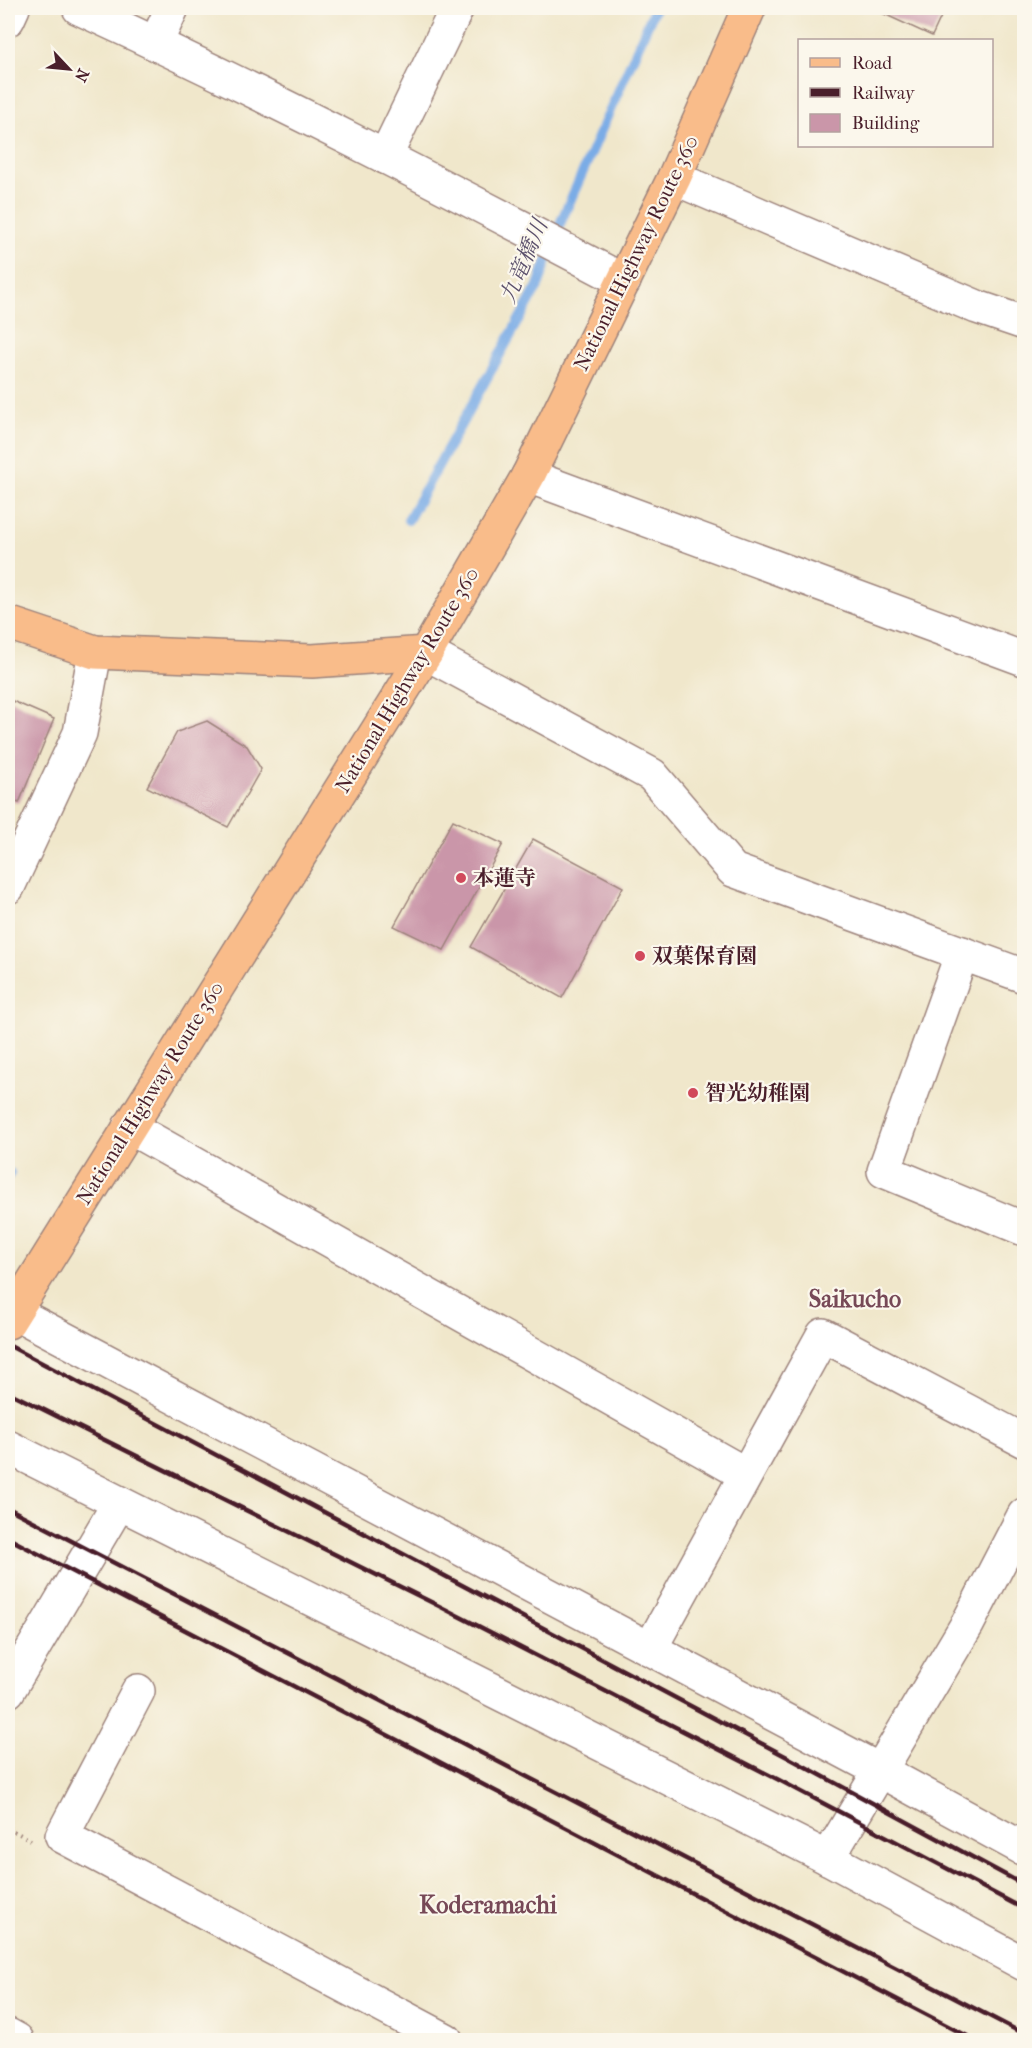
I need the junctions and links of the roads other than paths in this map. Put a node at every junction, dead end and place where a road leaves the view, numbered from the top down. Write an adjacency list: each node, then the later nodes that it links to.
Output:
1 (14, 8): 6 (street)
2 (79, 8): 7 (street)
3 (172, 8): 7 (street)
4 (457, 8): 8 (street)
5 (748, 8): 9 (main road, National Highway Route 360)
6 (8, 19)
7 (156, 43): 8 (street)
8 (385, 157): 10 (street)
9 (674, 178): 10 (main road, National Highway Route 360); 11 (street)
10 (624, 281): 12 (main road, National Highway Route 360)
11 (1024, 323)
12 (528, 476): 15 (main road, National Highway Route 360); 16 (street)
13 (8, 623): 14 (main road)
14 (95, 652): 15 (main road); 17 (street)
15 (426, 653): 18 (street); 20 (main road, National Highway Route 360)
16 (1024, 659)
17 (8, 887)
18 (963, 953): 19 (street); 21 (street)
19 (1024, 976)
20 (129, 1127): 22 (main road, National Highway Route 360); 25 (street)
21 (1024, 1230)
22 (9, 1314): 28 (street)
23 (1024, 1441): 25 (street)
24 (8, 1447): 26 (street)
25 (745, 1474): 28 (street)
26 (119, 1503): 29 (street); 33 (street)
27 (1024, 1515): 31 (street)
28 (650, 1649): 31 (street)
29 (8, 1691)
30 (138, 1691): 37 (street)
31 (879, 1770): 32 (street); 33 (street)
32 (1024, 1849)
33 (828, 1858): 34 (street)
34 (1024, 1964)
35 (8, 2035): 36 (street)
36 (17, 2040)
37 (446, 2040)

